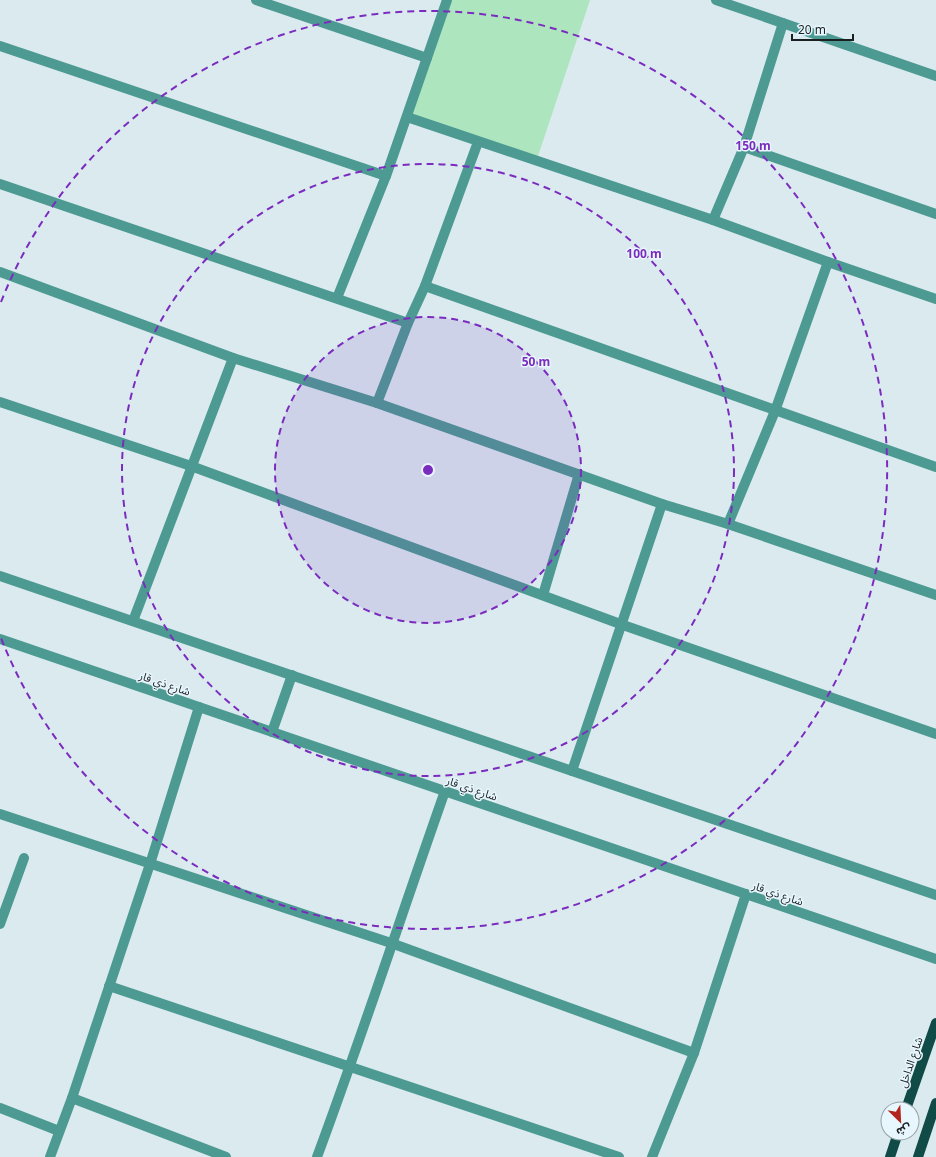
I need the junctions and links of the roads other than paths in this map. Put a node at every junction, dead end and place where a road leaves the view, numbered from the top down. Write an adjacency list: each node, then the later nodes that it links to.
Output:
1 (256, 0): 6 (street)
2 (447, 0): 6 (street)
3 (716, 0): 4 (street)
4 (782, 23): 7 (street); 10 (street)
5 (0, 46): 11 (street)
6 (427, 58): 8 (street)
7 (936, 76)
8 (407, 117): 9 (street); 11 (street)
9 (478, 142): 14 (street); 17 (street)
10 (744, 147): 13 (street); 14 (street)
11 (386, 176): 18 (street)
12 (0, 184): 18 (street)
13 (936, 214)
14 (713, 220): 15 (street)
15 (828, 262): 19 (street); 24 (street)
16 (0, 272): 21 (street)
17 (425, 286): 20 (street); 24 (street)
18 (337, 298): 20 (street)
19 (936, 299)
20 (408, 323): 23 (street)
21 (233, 358): 23 (street); 25 (street)
22 (0, 402): 25 (street)
23 (377, 403): 27 (street)
24 (775, 411): 26 (street); 29 (street)
25 (191, 466): 32 (street); 33 (street)
26 (936, 467)
27 (579, 474): 28 (street); 32 (street)
28 (662, 504): 29 (street); 34 (street)
29 (728, 524): 31 (street)
30 (0, 576): 33 (street)
31 (936, 595)
32 (543, 596): 34 (street)
33 (133, 621): 36 (street)
34 (623, 625): 39 (street); 40 (street)
35 (0, 639): 37 (street, شارع ذي قار)
36 (292, 676): 38 (street); 40 (street)
37 (199, 707): 38 (street, شارع ذي قار); 44 (street)
38 (272, 732): 41 (street, شارع ذي قار)
39 (936, 734)
40 (572, 771): 46 (street)
41 (445, 791): 45 (street, شارع ذي قار); 48 (street)
42 (0, 814): 44 (street)
43 (24, 858): 47 (street)
44 (150, 864): 48 (street); 50 (street)
45 (746, 894): 49 (street, شارع ذي قار); 52 (street)
46 (936, 895)
47 (0, 924)
48 (391, 943): 52 (street); 53 (street)
49 (936, 959)
50 (109, 986): 53 (street); 54 (street)
51 (936, 1023): 55 (main road, شارع الداخل)
52 (694, 1053): 65 (street)
53 (350, 1066): 63 (street); 64 (street)
54 (72, 1098): 59 (street); 62 (street)
55 (909, 1101)
56 (936, 1103): 58 (main road)
57 (0, 1108): 59 (street)
58 (932, 1127): 67 (main road)
59 (58, 1131): 61 (street)
60 (895, 1141): 66 (main road)
61 (50, 1157)
62 (226, 1157)
63 (317, 1157)
64 (619, 1157)
65 (652, 1157)
66 (890, 1157)
67 (918, 1157)

